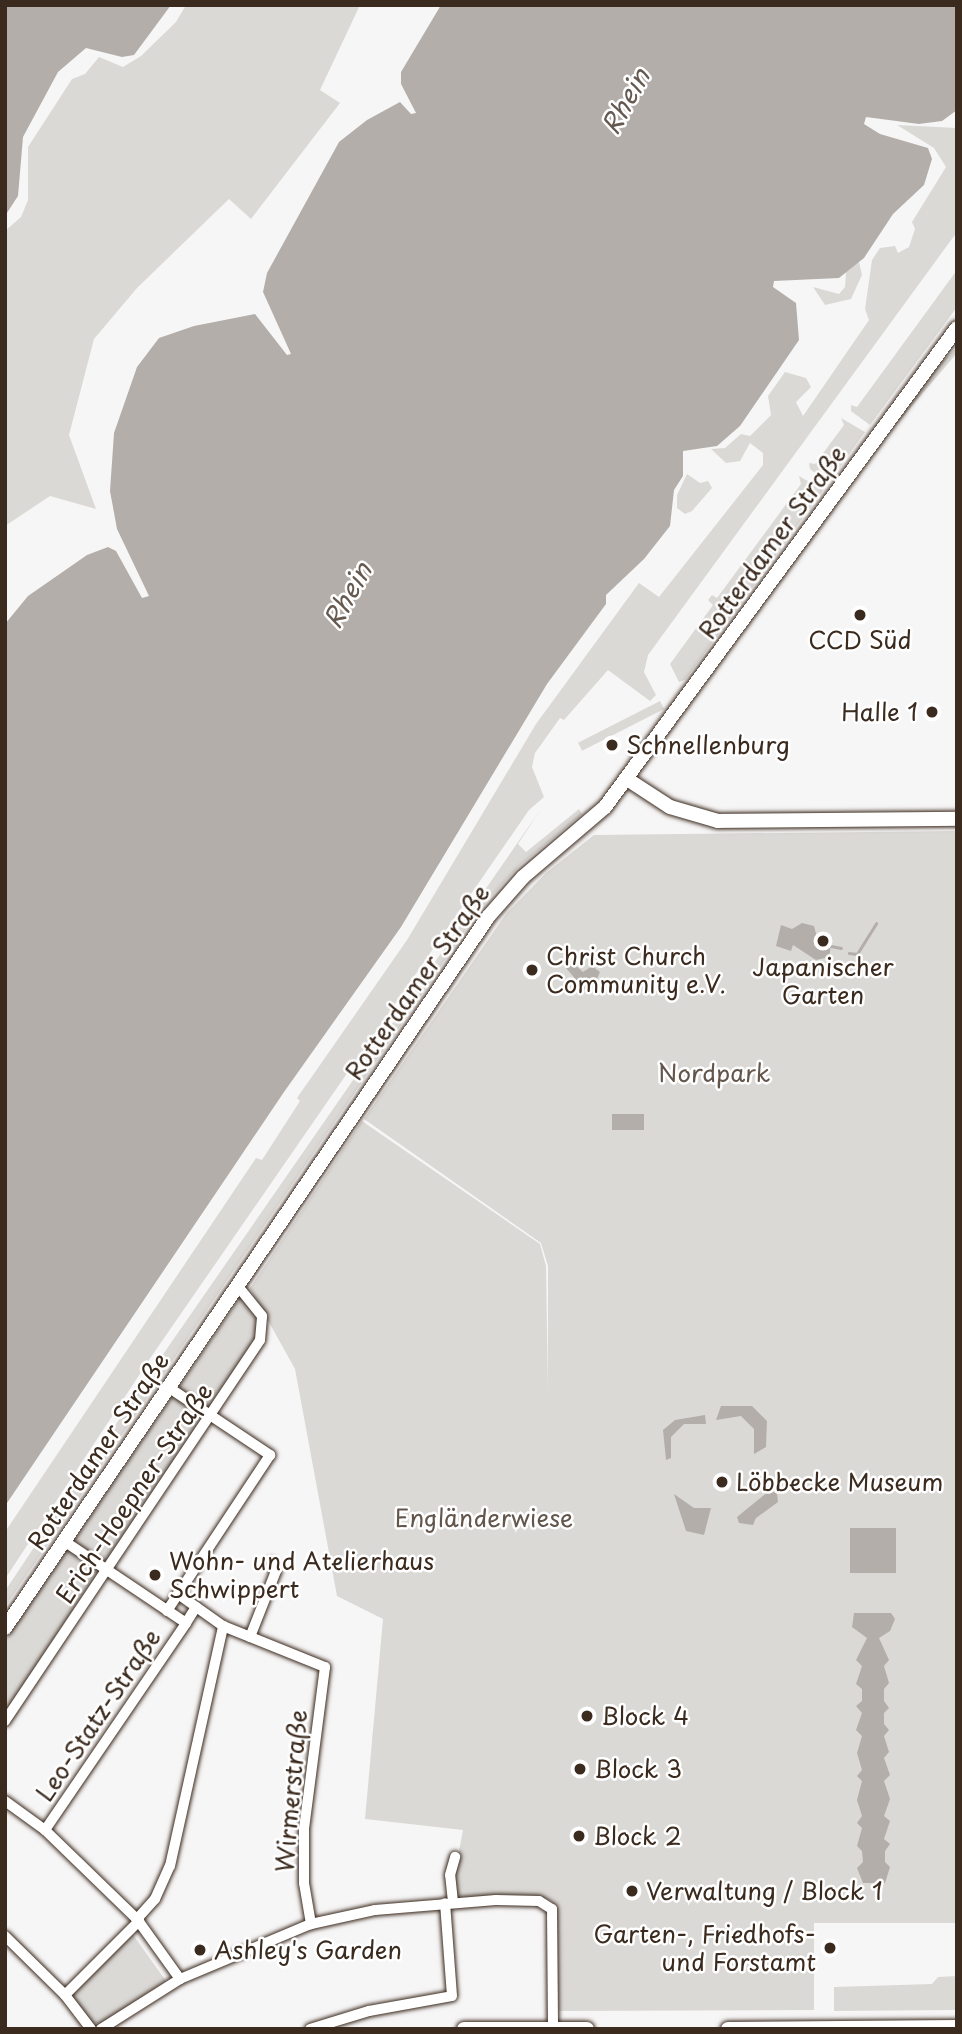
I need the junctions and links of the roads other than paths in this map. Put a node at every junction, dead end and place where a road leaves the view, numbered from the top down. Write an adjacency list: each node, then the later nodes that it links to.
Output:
1 (957, 328): 2 (street, Rotterdamer Straße)
2 (627, 779): 3 (street); 4 (street, Rotterdamer Straße)
3 (957, 818)
4 (237, 1285): 5 (street, Rotterdamer Straße); 6 (street, Erich-Hoepner-Straße)
5 (169, 1387): 6 (street); 7 (street, Rotterdamer Straße)
6 (211, 1416): 9 (street, Erich-Hoepner-Straße); 10 (street)
7 (64, 1541): 9 (street); 15 (street, Rotterdamer Straße)
8 (272, 1563): 16 (street)
9 (107, 1571): 12 (street); 17 (street, Erich-Hoepner-Straße)
10 (178, 1594): 11 (street); 12 (street)
11 (196, 1607): 13 (street, Leo-Statz-Straße); 14 (street)
12 (167, 1611): 13 (street)
13 (186, 1623): 19 (street, Leo-Statz-Straße)
14 (223, 1626): 16 (street); 22 (street)
15 (5, 1628)
16 (250, 1637): 23 (street, Wirmerstraße)
17 (5, 1721)
18 (5, 1801): 19 (street)
19 (45, 1830): 22 (street)
20 (455, 1857): 21 (street)
21 (449, 1903): 23 (street); 29 (street); 33 (street)
22 (138, 1920): 25 (street); 26 (street)
23 (311, 1924): 25 (street)
24 (5, 1936): 26 (street)
25 (180, 1979): 32 (street)
26 (65, 1995): 31 (street)
27 (822, 2027): 30 (street); 36 (street)
28 (957, 2027): 30 (street)
29 (553, 2028): 34 (street); 35 (street)
30 (876, 2028)
31 (91, 2029)
32 (101, 2029)
33 (310, 2029)
34 (464, 2029)
35 (587, 2029)
36 (728, 2029)

